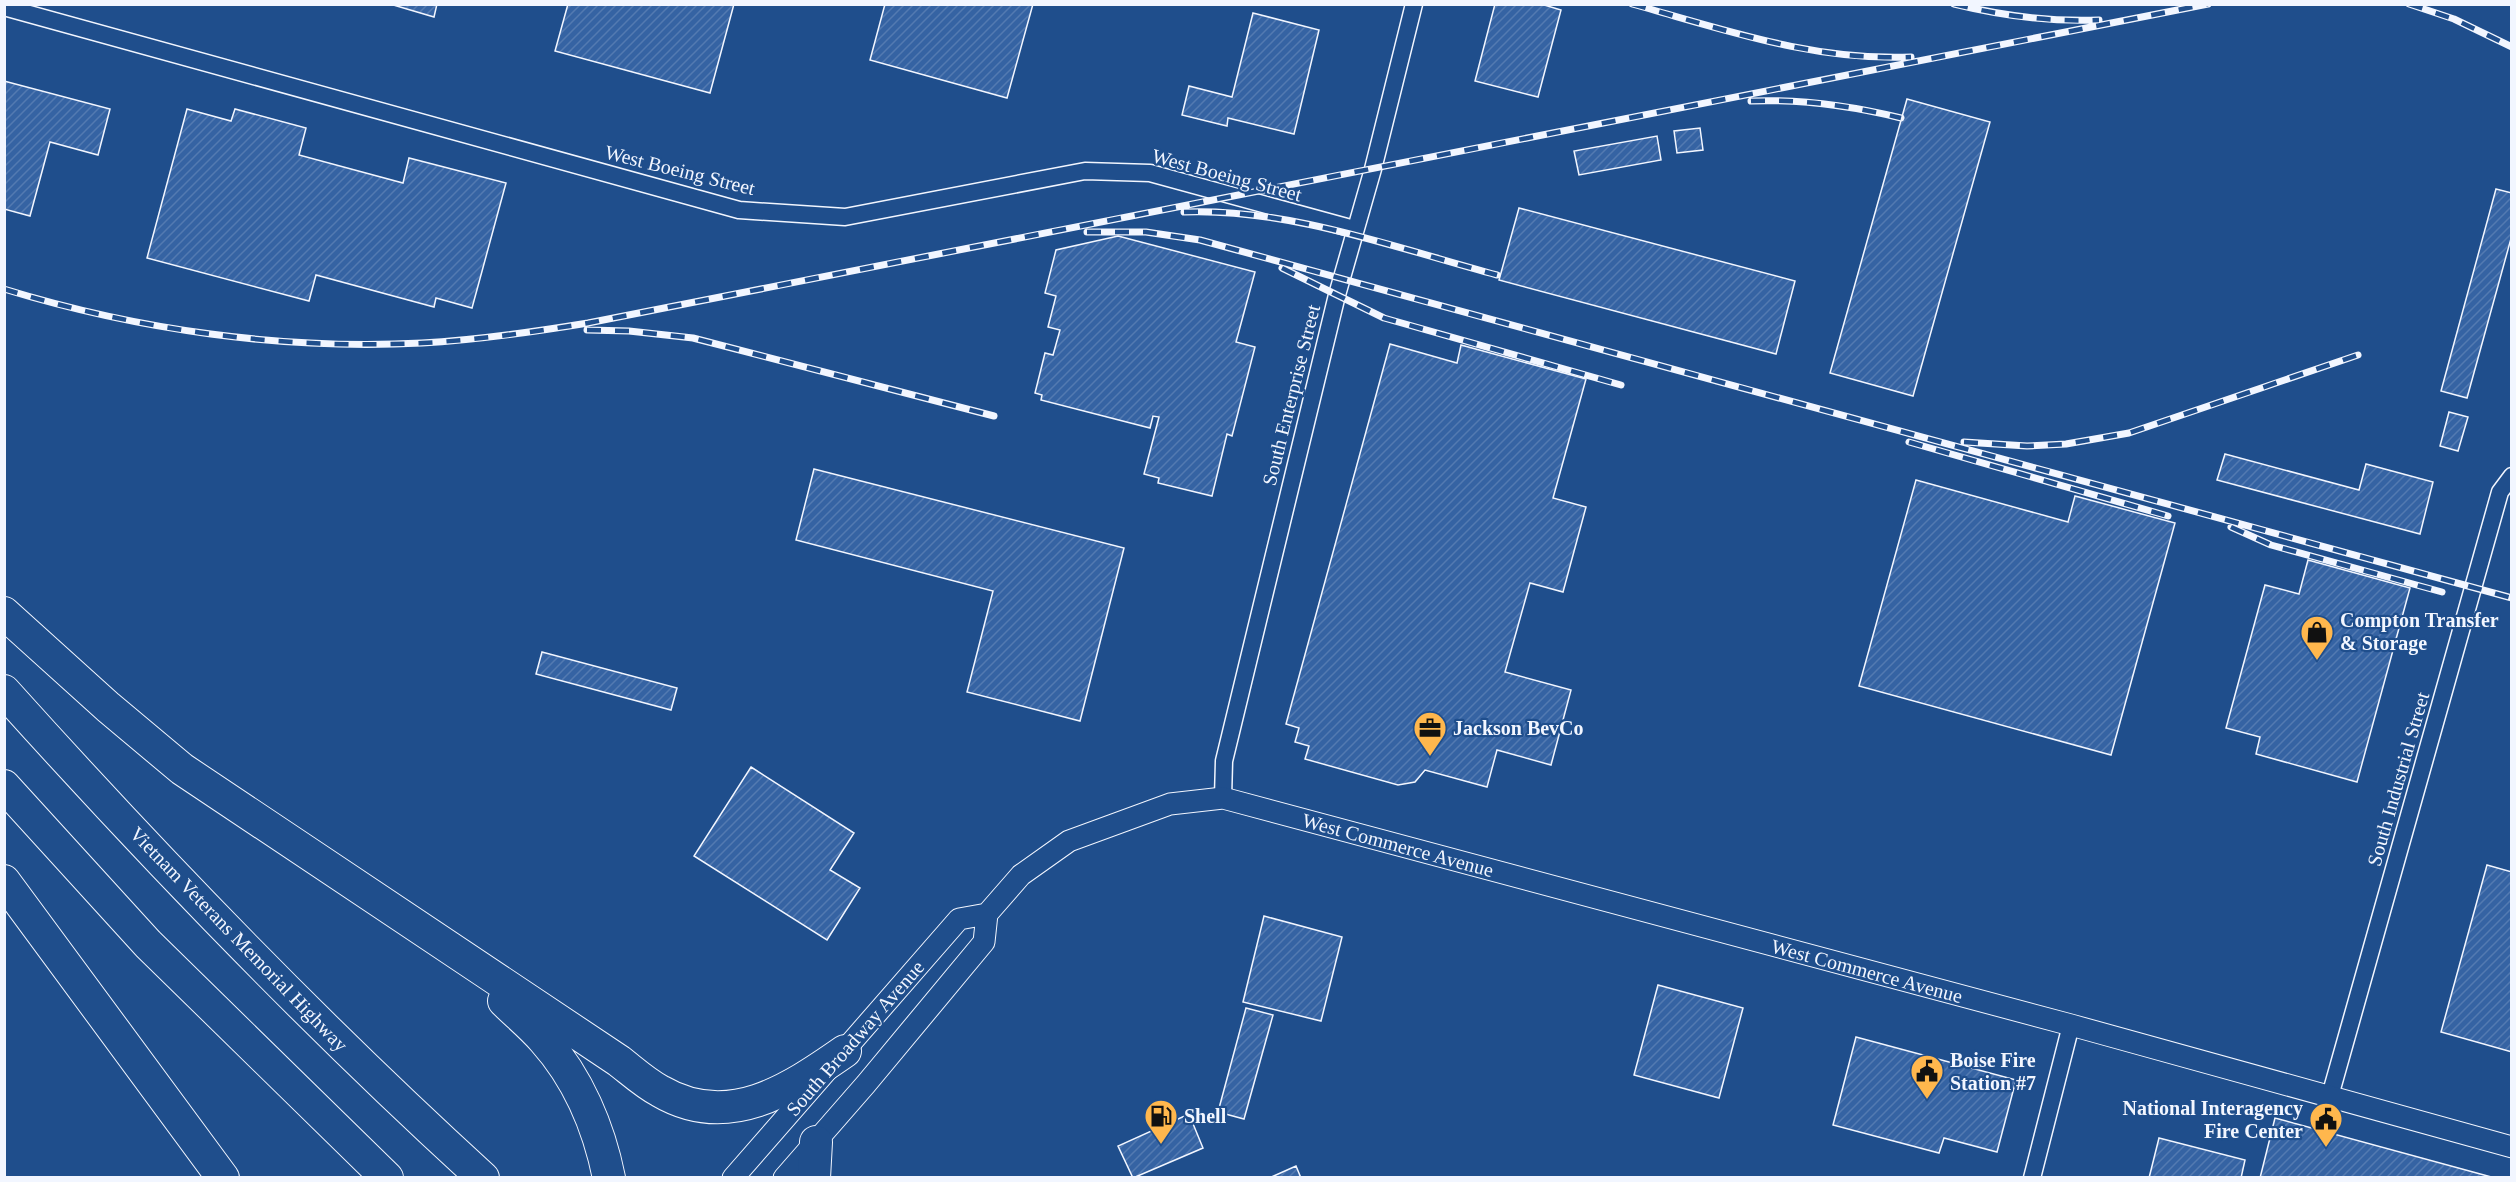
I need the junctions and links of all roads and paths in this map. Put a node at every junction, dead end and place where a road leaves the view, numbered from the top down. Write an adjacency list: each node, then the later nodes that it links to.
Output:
1 (1414, 4): 3 (street, South Enterprise Street)
2 (4, 7): 3 (street, West Boeing Street)
3 (1354, 229): 8 (street, South Enterprise Street)
4 (2511, 476): 14 (street, South Industrial Street)
5 (4, 613): 11 (highway)
6 (4, 691): 20 (highway, Vietnam Veterans Memorial Highway)
7 (4, 786): 19 (highway)
8 (1222, 798): 10 (street); 12 (street, West Commerce Avenue)
9 (4, 881): 18 (highway)
10 (987, 914): 13 (street, South Broadway Avenue); 15 (street, South Broadway Avenue)
11 (417, 926): 13 (highway); 17 (highway)
12 (2072, 1025): 14 (street, West Commerce Avenue); 24 (street)
13 (846, 1051): 21 (street, South Broadway Avenue)
14 (2330, 1096): 16 (street, West Commerce Avenue)
15 (816, 1142): 22 (street, South Broadway Avenue); 23 (highway)
16 (2511, 1147)
17 (607, 1169)
18 (223, 1178)
19 (387, 1178)
20 (483, 1178)
21 (733, 1178)
22 (784, 1178)
23 (814, 1178)
24 (2032, 1178)

